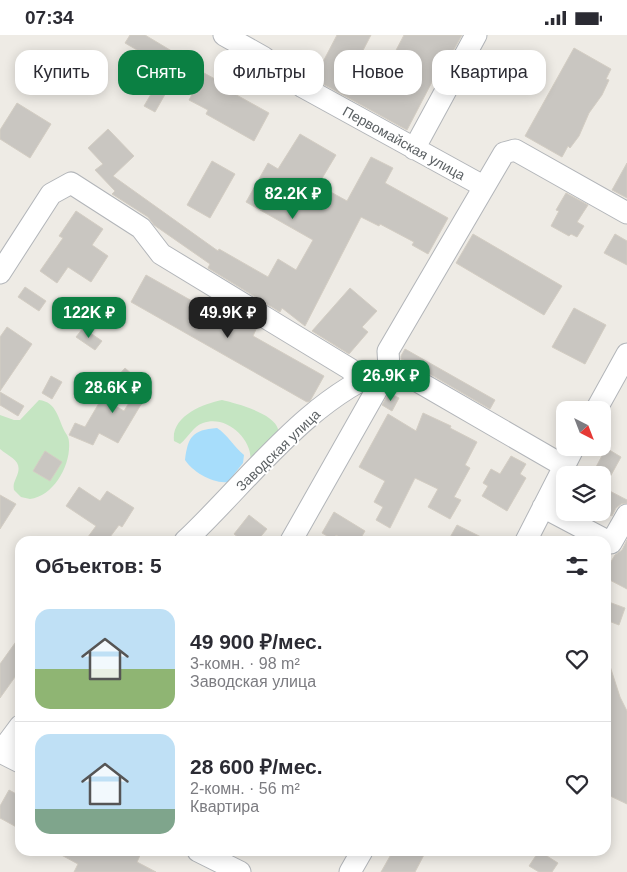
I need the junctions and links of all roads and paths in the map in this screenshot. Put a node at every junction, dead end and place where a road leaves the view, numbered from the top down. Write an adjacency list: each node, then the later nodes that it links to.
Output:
1 (224, 35): 3 (street, Первомайская улица)
2 (476, 35): 3 (street)
3 (414, 149): 4 (street, Первомайская улица)
4 (483, 186): 5 (street); 8 (street)
5 (627, 213)
6 (0, 273): 9 (street)
7 (627, 355): 10 (street)
8 (389, 368): 9 (street, Заводская улица); 11 (street); 16 (street)
9 (360, 381): 15 (street, Заводская улица)
10 (601, 401)
11 (562, 466)
12 (556, 482): 13 (street)
13 (543, 507): 17 (street); 18 (street)
14 (627, 515): 19 (street)
15 (190, 536)
16 (294, 536)
17 (528, 536)
18 (598, 536)
19 (611, 543)
20 (15, 732): 21 (street)
21 (0, 752): 22 (street)
22 (15, 760)
23 (208, 856): 25 (street)
24 (359, 856): 26 (street)
25 (240, 872)
26 (350, 872)

